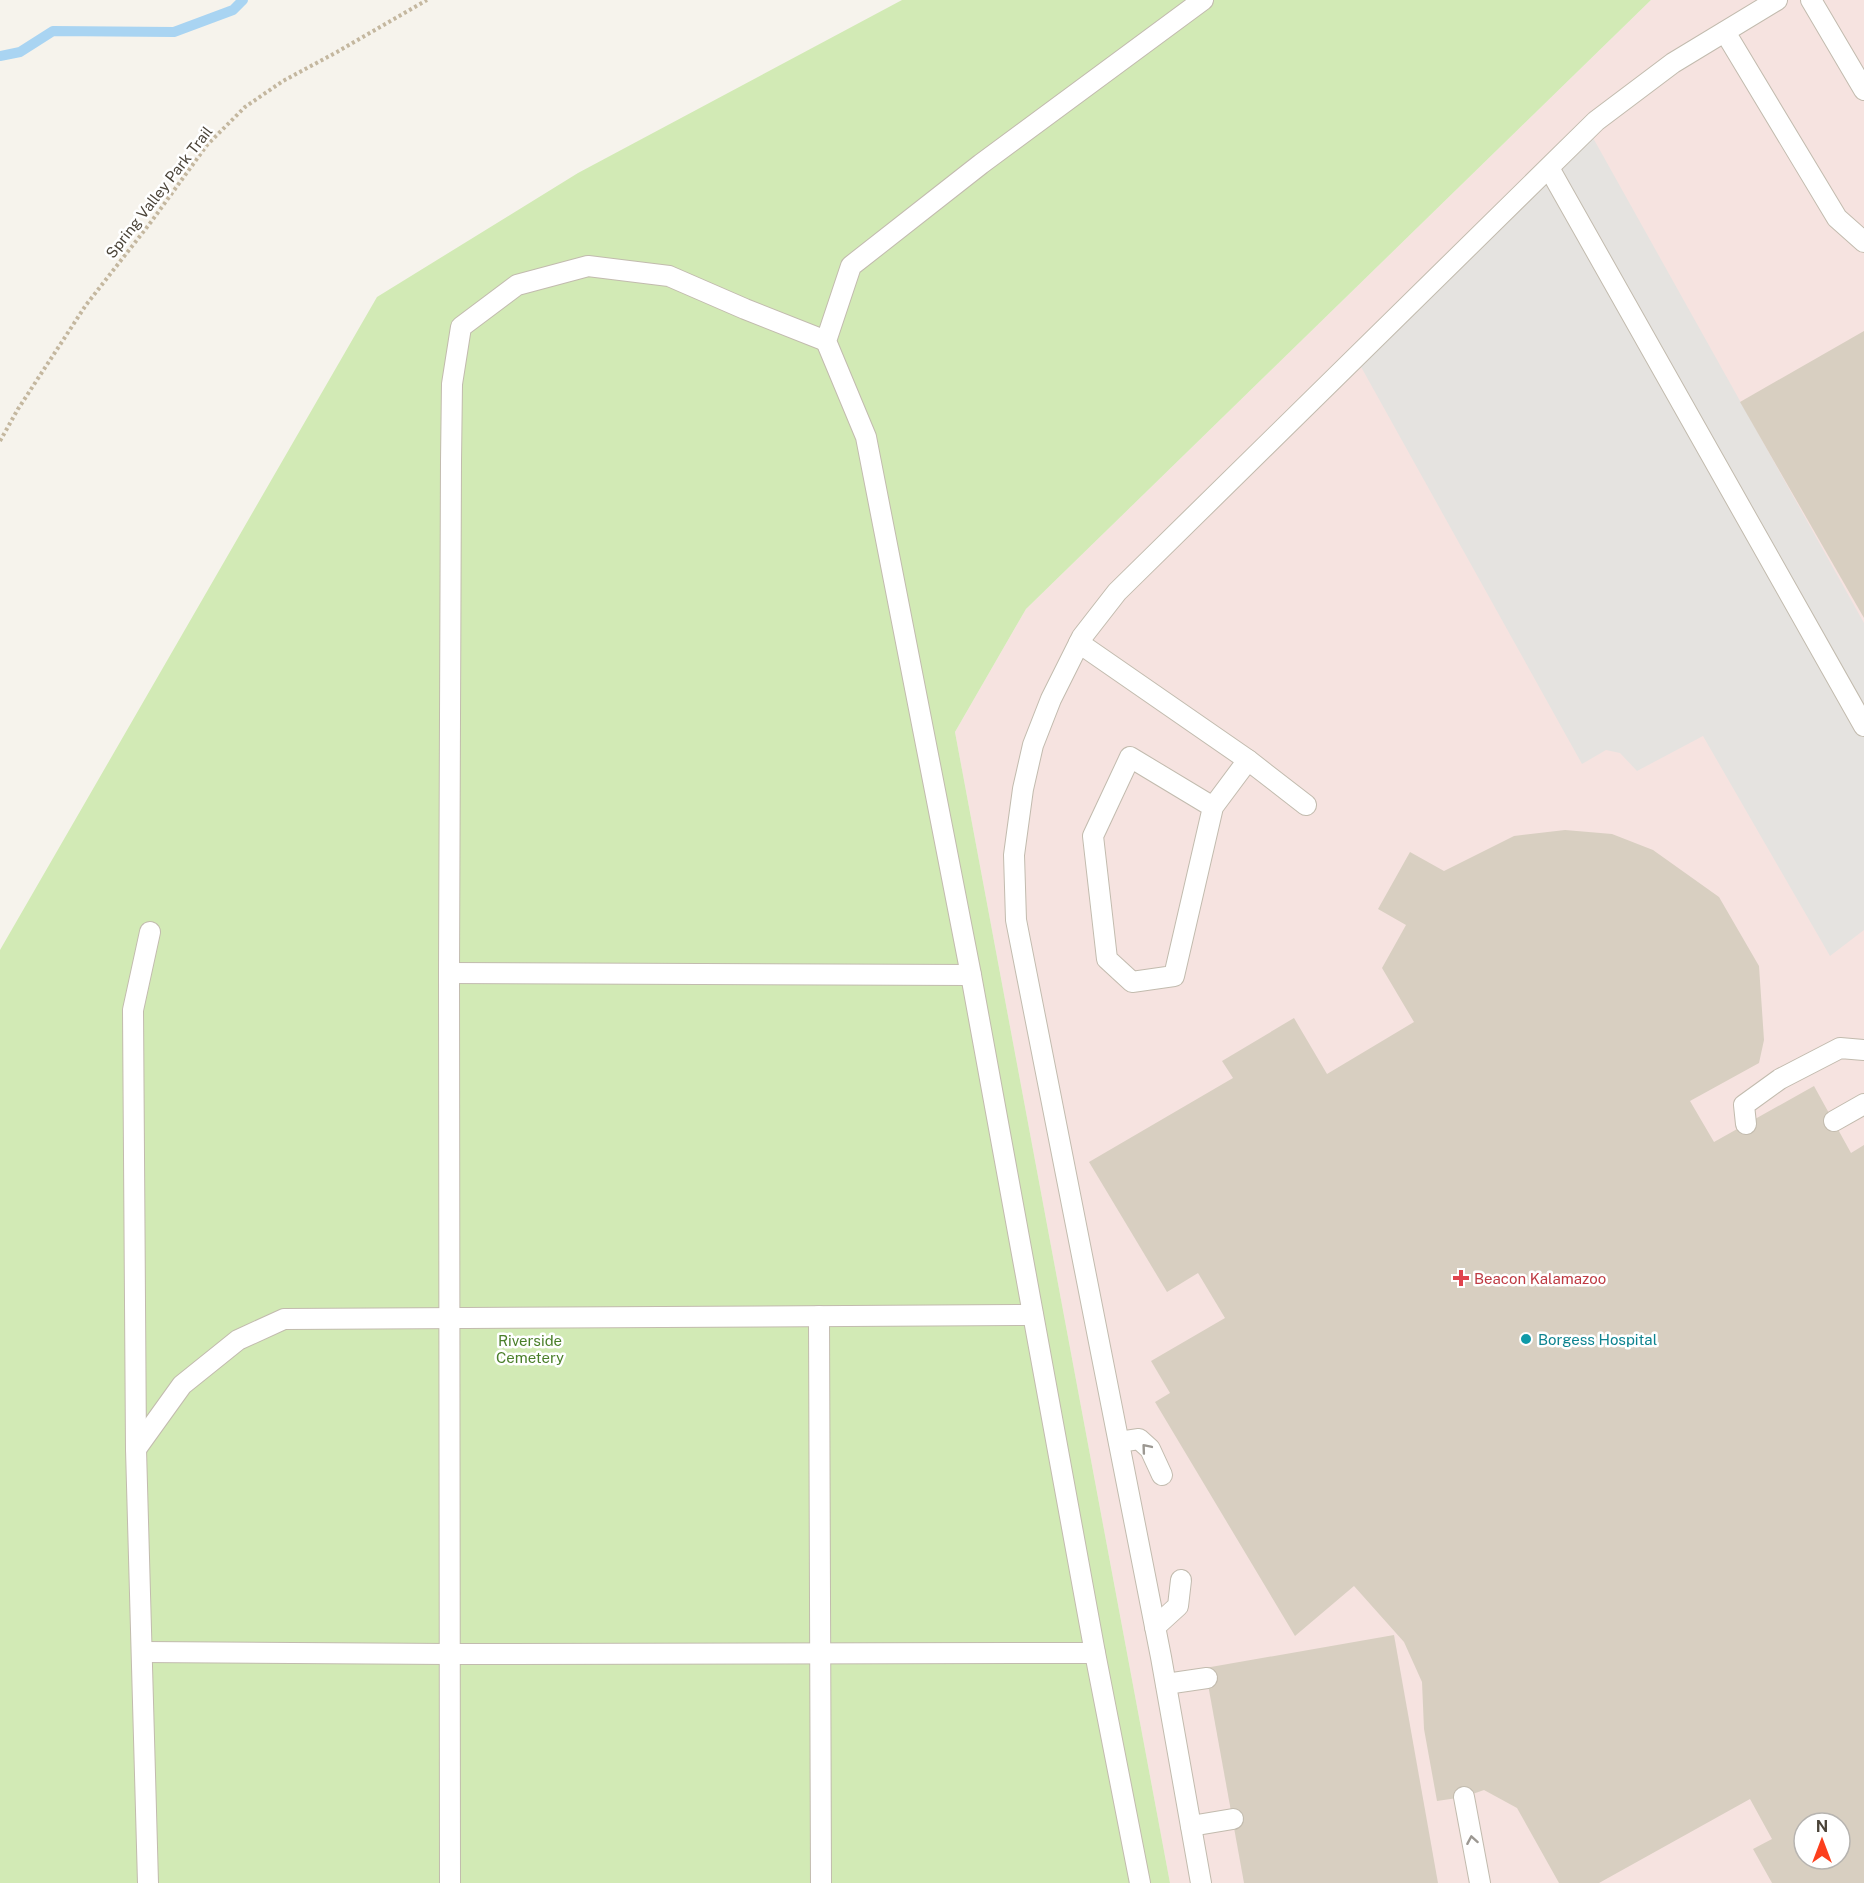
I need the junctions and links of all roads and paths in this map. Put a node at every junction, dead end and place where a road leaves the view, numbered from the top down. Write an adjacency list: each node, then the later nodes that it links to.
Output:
1 (427, 0): 10 (path, Spring Valley Park Trail)
2 (1203, 0): 9 (lane)
3 (1777, 0): 5 (lane)
4 (1811, 0): 6 (lane)
5 (1725, 32): 7 (lane); 8 (lane)
6 (1864, 90)
7 (1549, 168): 11 (lane); 12 (lane)
8 (1864, 242)
9 (826, 341): 17 (lane); 18 (lane)
10 (0, 441)
11 (1079, 643): 13 (lane); 26 (lane)
12 (1864, 726)
13 (1248, 760): 14 (lane); 15 (lane)
14 (1306, 805)
15 (1213, 807): 15 (lane)
16 (150, 932): 27 (lane)
17 (449, 973): 18 (lane); 25 (lane)
18 (971, 975): 23 (lane)
19 (1864, 1050): 22 (lane)
20 (1864, 1104): 21 (lane)
21 (1834, 1121)
22 (1746, 1124)
23 (1033, 1315): 24 (lane); 32 (lane)
24 (819, 1316): 25 (lane); 34 (lane)
25 (449, 1318): 27 (lane); 33 (lane)
26 (1119, 1442): 28 (lane, one-way to 26); 30 (lane)
27 (136, 1449): 31 (lane)
28 (1162, 1475)
29 (1181, 1580): 30 (lane)
30 (1155, 1627): 36 (lane)
31 (142, 1652): 33 (lane); 40 (lane)
32 (1095, 1653): 34 (lane); 43 (lane)
33 (448, 1654): 34 (lane); 41 (lane)
34 (820, 1654): 42 (lane)
35 (1207, 1678): 36 (lane)
36 (1166, 1684): 39 (lane)
37 (1464, 1797): 45 (lane, one-way to 37)
38 (1233, 1819): 39 (lane)
39 (1191, 1826): 44 (lane)
40 (148, 1883)
41 (450, 1883)
42 (821, 1883)
43 (1140, 1883)
44 (1201, 1883)
45 (1479, 1883)

